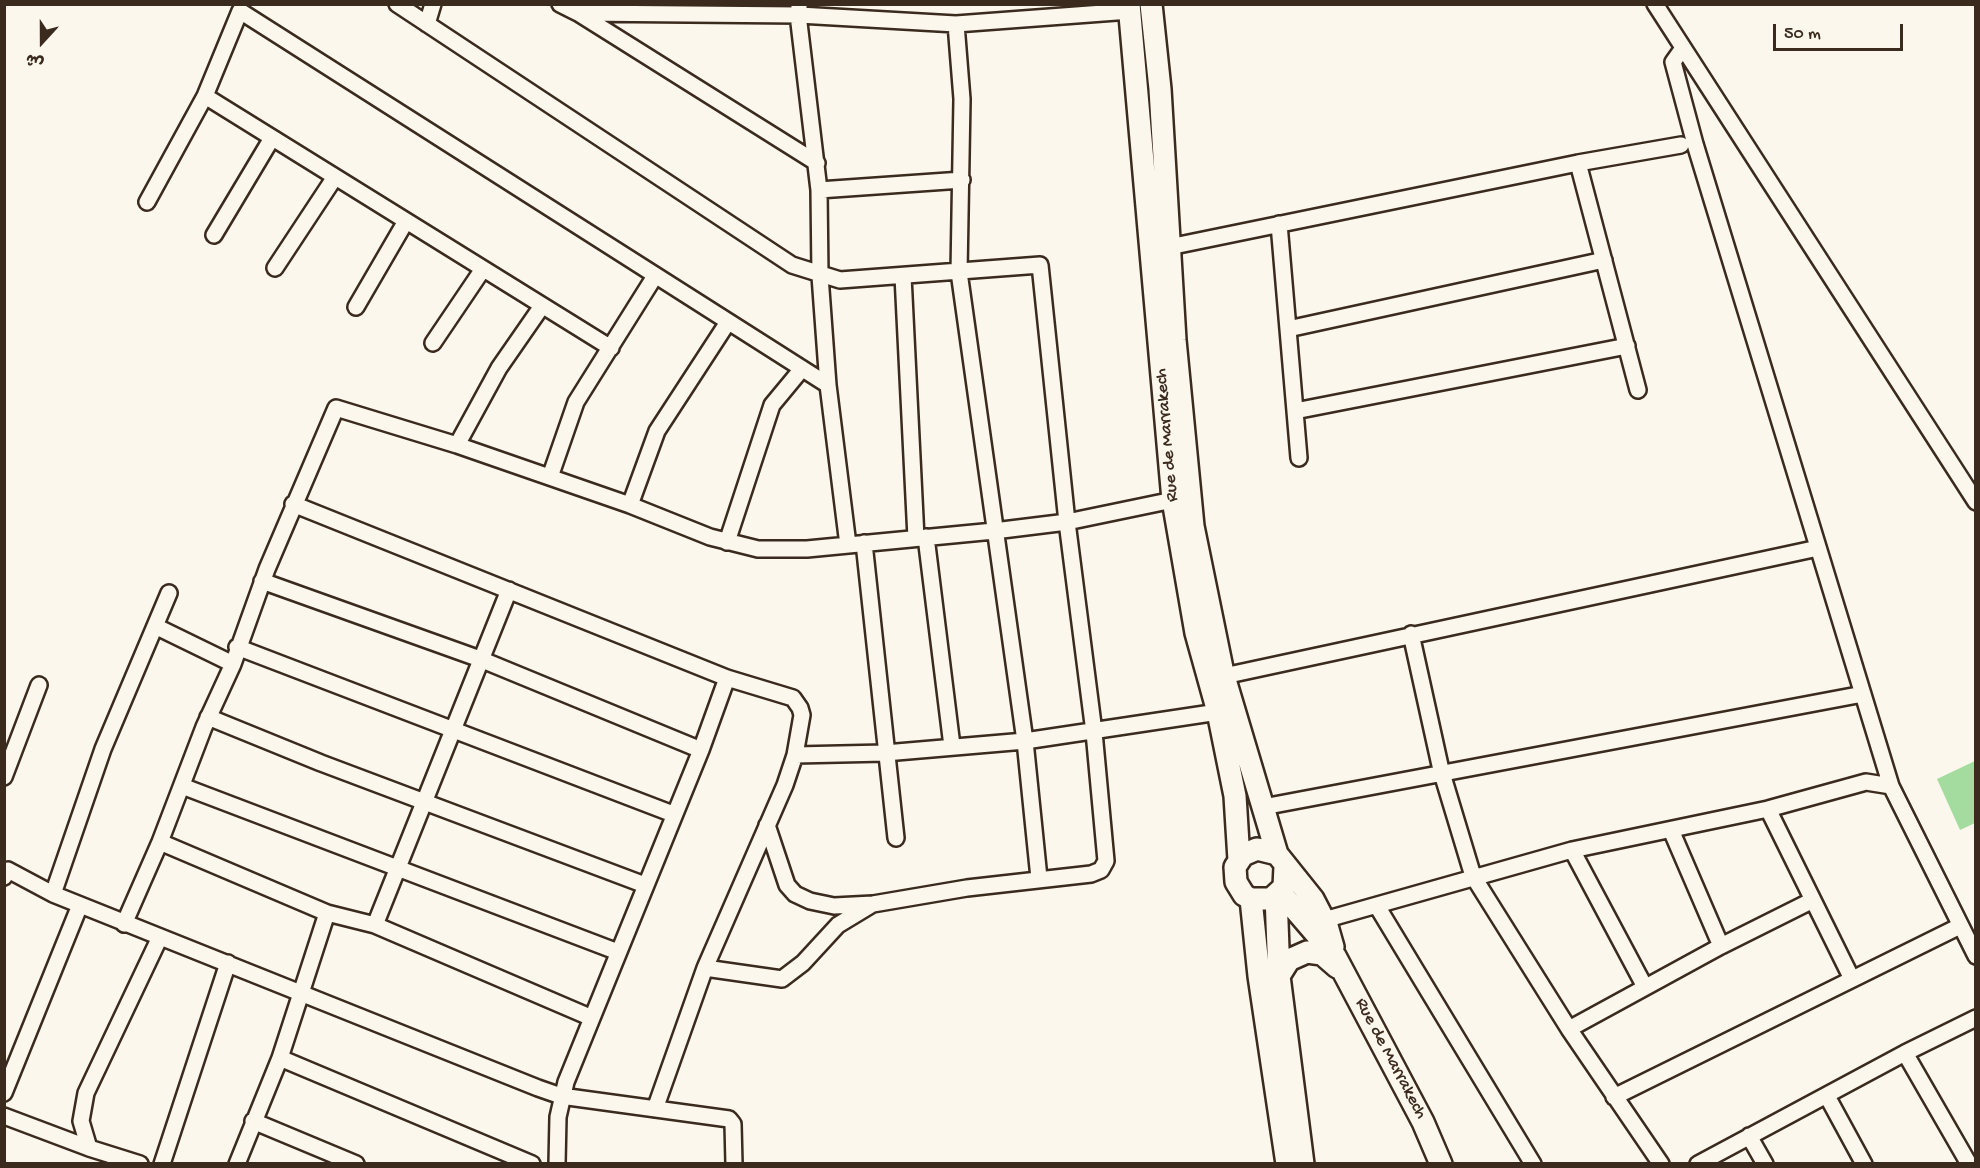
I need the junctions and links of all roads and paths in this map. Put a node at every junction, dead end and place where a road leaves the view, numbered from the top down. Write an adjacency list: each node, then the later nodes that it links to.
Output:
1 (397, 4): 9 (street)
2 (433, 4): 9 (street)
3 (560, 4): 8 (street)
4 (1151, 4): 24 (main road, Rue de Marrakech)
5 (1655, 4): 11 (street)
6 (1129, 8): 10 (street); 46 (main road, Rue de Marrakech)
7 (799, 10): 8 (street); 10 (street); 15 (street)
8 (578, 13): 15 (street)
9 (427, 24): 30 (street)
10 (956, 24): 18 (street)
11 (1683, 48): 47 (street); 56 (street)
12 (205, 96): 13 (street); 20 (street); 29 (street)
13 (272, 138): 17 (street); 23 (street)
14 (1681, 146): 16 (street)
15 (817, 163): 19 (street)
16 (1578, 163): 22 (street); 25 (street)
17 (335, 177): 21 (street); 26 (street)
18 (962, 180): 19 (street); 28 (street)
19 (819, 190): 30 (street)
20 (147, 202)
21 (406, 221): 27 (street); 33 (street)
22 (1279, 224): 24 (street); 35 (street)
23 (213, 235)
24 (1169, 247): 65 (main road, Rue de Marrakech)
25 (1604, 260): 35 (street); 37 (street)
26 (275, 268)
27 (483, 269): 32 (street); 36 (street)
28 (960, 272): 31 (street); 50 (street); 51 (street)
29 (655, 276): 34 (street); 38 (street)
30 (820, 276): 31 (street); 40 (street)
31 (903, 276): 52 (street)
32 (542, 306): 38 (street); 43 (street)
33 (356, 307)
34 (728, 322): 39 (street); 49 (street)
35 (1288, 329): 42 (street)
36 (434, 343)
37 (1627, 346): 41 (street); 42 (street)
38 (611, 348): 45 (street)
39 (801, 370): 40 (street); 53 (street)
40 (828, 385): 55 (street)
41 (1638, 390)
42 (1295, 411): 44 (street)
43 (457, 445): 45 (street); 48 (street)
44 (1299, 458)
45 (550, 477): 49 (street)
46 (1173, 500): 50 (street); 69 (main road, Rue de Marrakech)
47 (1976, 502)
48 (293, 504): 57 (street); 58 (street)
49 (630, 505): 53 (street)
50 (1067, 522): 51 (street); 72 (street)
51 (994, 531): 52 (street); 73 (street)
52 (921, 538): 54 (street); 74 (street)
53 (727, 542): 55 (street)
54 (864, 543): 55 (street); 76 (street)
55 (848, 545)
56 (1818, 548): 61 (street); 68 (street)
57 (262, 581): 62 (street); 63 (street)
58 (509, 590): 63 (street); 66 (street)
59 (169, 592): 60 (street)
60 (155, 626): 64 (street); 98 (street)
61 (1411, 634): 65 (street); 78 (street)
62 (237, 647): 64 (street); 71 (street)
63 (480, 659): 71 (street); 75 (street)
64 (234, 664): 70 (street)
65 (1224, 676): 83 (main road, Rue de Marrakech)
66 (727, 678): 75 (street); 77 (street)
67 (39, 685): 79 (street)
68 (1863, 694): 78 (street); 81 (street)
69 (1218, 712): 72 (street); 91 (main road, Rue de Marrakech)
70 (208, 717): 80 (street); 82 (street)
71 (452, 730): 82 (street); 85 (street)
72 (1094, 732): 73 (street); 96 (street)
73 (1025, 741): 74 (street); 96 (street)
74 (952, 746): 76 (street)
75 (701, 750): 85 (street)
76 (885, 753): 77 (street); 88 (street)
77 (795, 755): 86 (street)
78 (1443, 775): 83 (street); 95 (street)
79 (4, 777)
80 (182, 786): 89 (street); 93 (street)
81 (1891, 786): 84 (street); 109 (street)
82 (424, 802): 93 (street); 97 (street)
83 (1263, 807): 92 (main road, Rue de Marrakech)
84 (1767, 809): 87 (street); 101 (street)
85 (673, 814): 97 (street)
86 (767, 825): 102 (street); 116 (street)
87 (1671, 830): 90 (street); 111 (street)
88 (896, 838)
89 (160, 842): 105 (street); 107 (street)
90 (1572, 850): 95 (street); 119 (street)
91 (1239, 860): 92 (main road); 100 (main road)
92 (1281, 860): 99 (main road); 106 (main road, Rue de Marrakech)
93 (397, 869): 108 (street); 112 (street)
94 (6, 872): 98 (street)
95 (1473, 876): 104 (street); 123 (street)
96 (1039, 878): 102 (street)
97 (645, 885): 112 (street)
98 (53, 894): 103 (street)
99 (1278, 894): 100 (main road); 115 (main road, Rue de Marrakech); 117 (main road)
100 (1251, 899): 142 (main road)
101 (1811, 901): 111 (street); 118 (street)
102 (873, 904): 116 (street)
103 (80, 905): 107 (street); 126 (street)
104 (1377, 906): 106 (street); 145 (street)
105 (327, 913): 108 (street); 120 (street)
106 (1324, 920): 115 (main road, Rue de Marrakech)
107 (124, 924): 110 (street)
108 (375, 925): 121 (street)
109 (1960, 926): 113 (street); 118 (street)
110 (160, 937): 114 (street); 134 (street)
111 (1721, 946): 119 (street)
112 (618, 952): 121 (street)
113 (1976, 956)
114 (228, 963): 120 (street); 136 (street)
115 (1340, 964): 117 (main road); 144 (main road, Rue de Marrakech)
116 (705, 968): 130 (street)
117 (1279, 976): 143 (main road)
118 (1852, 978): 129 (street)
119 (1645, 987): 123 (street)
120 (301, 992): 125 (street); 127 (street)
121 (592, 1018): 127 (street)
122 (1976, 1018): 124 (street)
123 (1569, 1029): 129 (street)
124 (1905, 1053): 128 (street); 150 (street)
125 (280, 1058): 132 (street); 139 (street)
126 (4, 1093)
127 (561, 1096): 130 (street); 140 (street)
128 (1827, 1096): 133 (street); 149 (street)
129 (1614, 1097): 146 (street)
130 (655, 1109): 141 (street)
131 (4, 1116): 134 (street)
132 (253, 1121): 137 (street); 138 (street)
133 (1749, 1136): 147 (street); 148 (street)
134 (89, 1148): 135 (street)
135 (140, 1164)
136 (162, 1164)
137 (237, 1164)
138 (356, 1164)
139 (532, 1164)
140 (557, 1164)
141 (734, 1164)
142 (1287, 1164)
143 (1303, 1164)
144 (1442, 1164)
145 (1533, 1164)
146 (1660, 1164)
147 (1698, 1164)
148 (1765, 1164)
149 (1864, 1164)
150 (1969, 1164)

